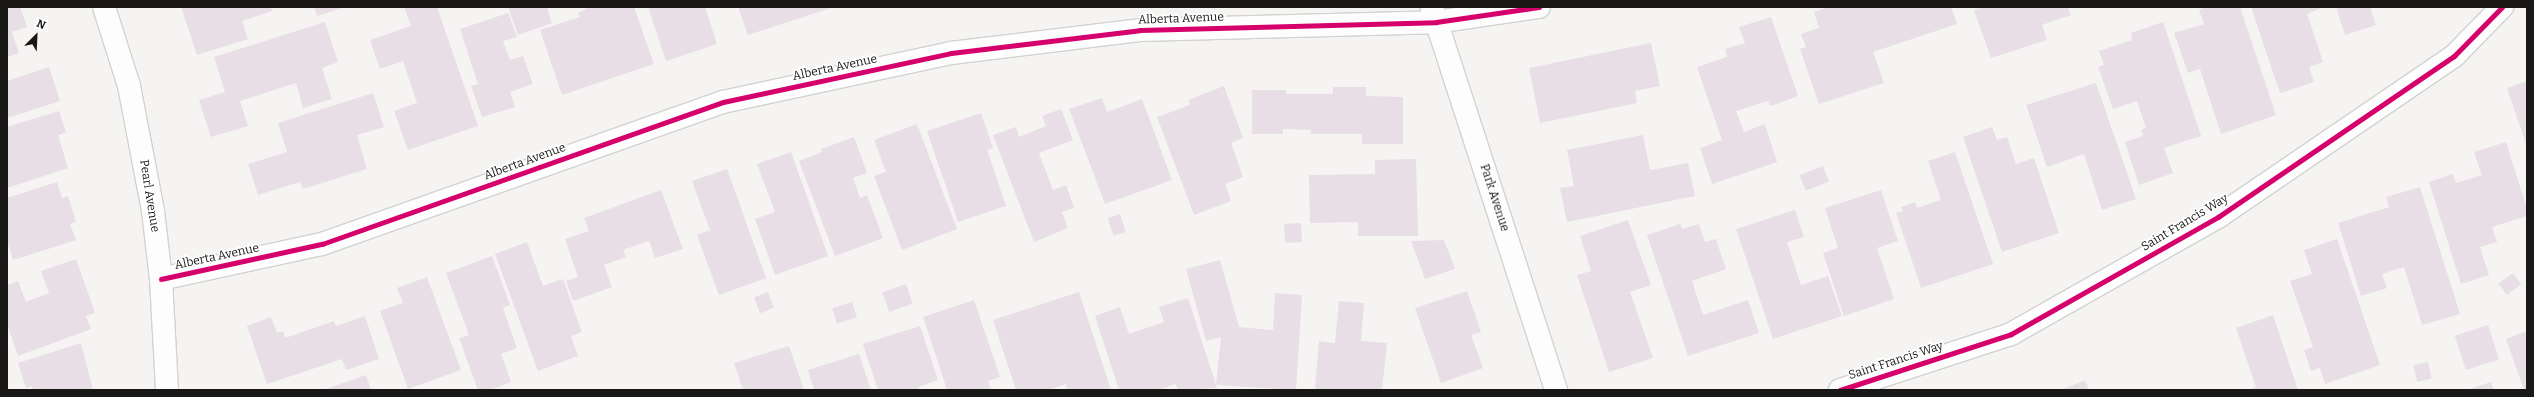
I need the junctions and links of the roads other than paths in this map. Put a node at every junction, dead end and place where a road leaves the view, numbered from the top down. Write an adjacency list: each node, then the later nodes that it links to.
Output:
1 (104, 7): 5 (street, Pearl Avenue)
2 (1539, 7): 4 (street, Alberta Avenue)
3 (2502, 7): 8 (street, Saint Francis Way)
4 (1434, 14): 5 (street, Alberta Avenue); 7 (street, Park Avenue)
5 (161, 279): 6 (street, Pearl Avenue)
6 (167, 390)
7 (1556, 390)
8 (1840, 390)

